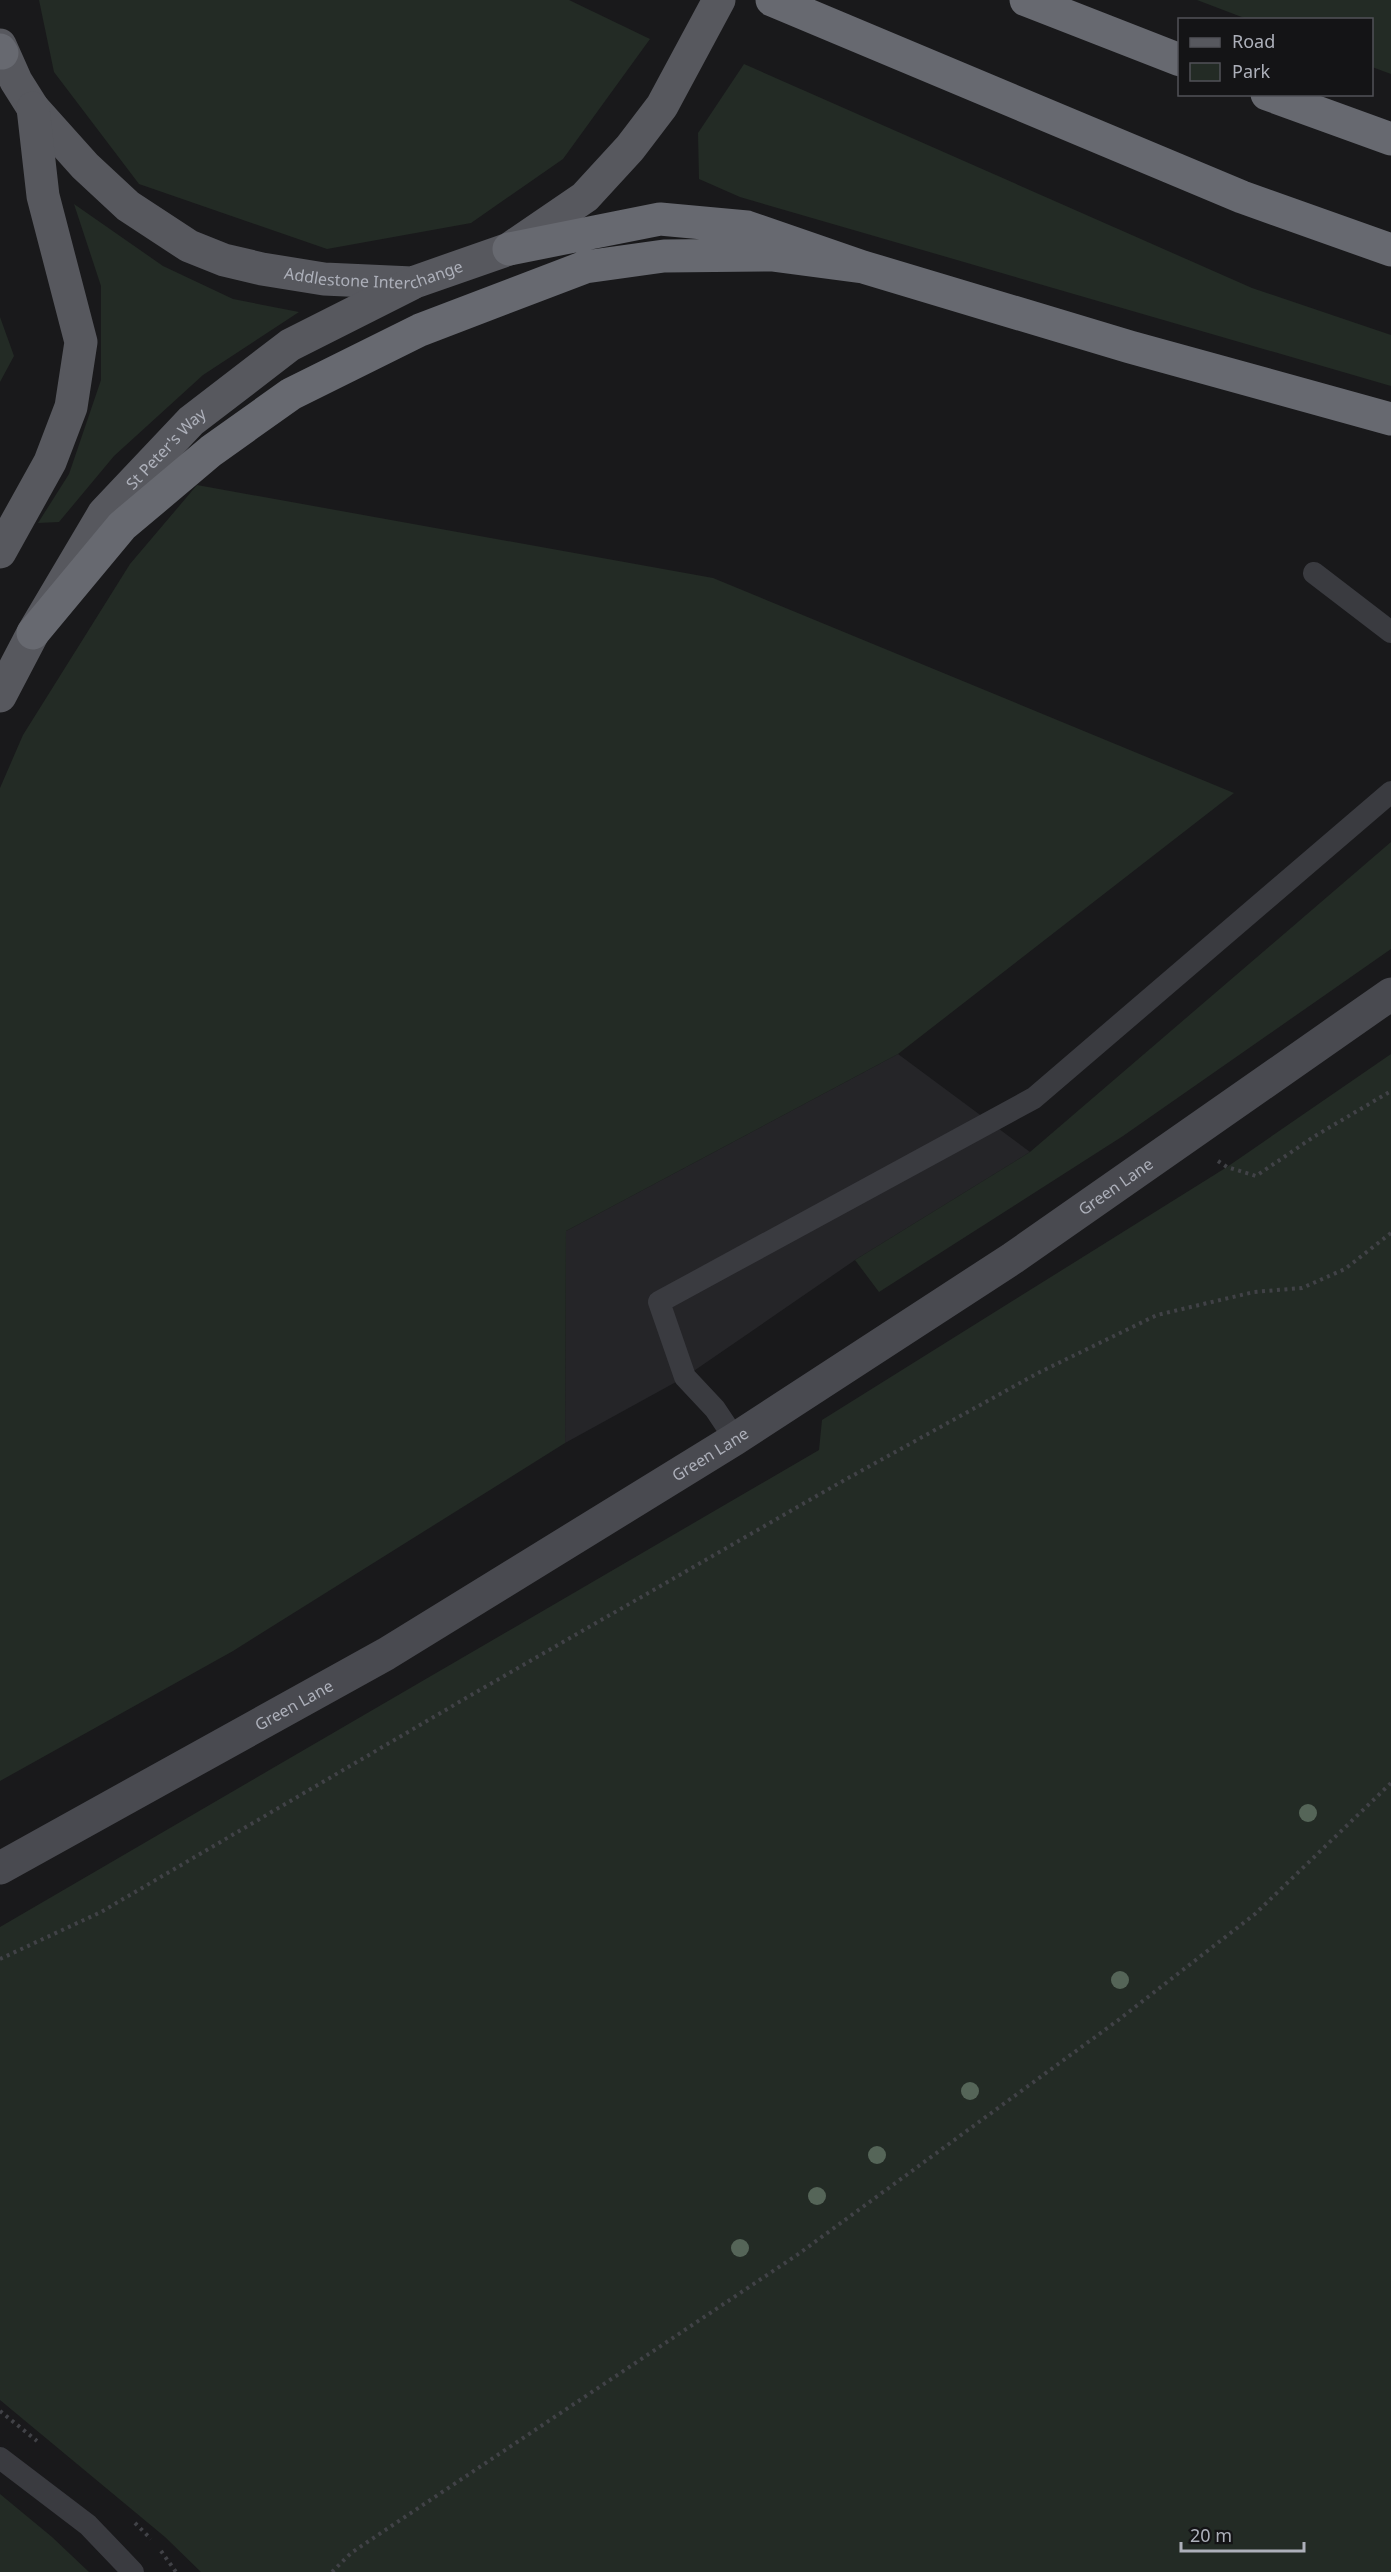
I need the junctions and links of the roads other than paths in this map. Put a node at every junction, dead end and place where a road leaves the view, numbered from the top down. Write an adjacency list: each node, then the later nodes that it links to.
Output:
1 (719, 0): 9 (main road, Addlestone Interchange)
2 (772, 0): 10 (highway)
3 (1026, 0): 5 (highway)
4 (0, 49): 7 (main road, Addlestone Interchange)
5 (1178, 60)
6 (1273, 96): 8 (highway)
7 (33, 108): 12 (main road, Addlestone Interchange); 14 (main road)
8 (1391, 139)
9 (509, 249): 11 (highway); 12 (main road, Addlestone Interchange)
10 (1391, 250)
11 (863, 267): 13 (highway); 17 (highway)
12 (412, 283): 17 (main road, St Peter's Way)
13 (1391, 418)
14 (0, 552)
15 (1314, 573): 16 (lane)
16 (1391, 632)
17 (33, 633): 18 (main road, St Peter's Way)
18 (0, 696)
19 (1391, 792): 21 (lane)
20 (1391, 994): 21 (street, Green Lane)
21 (735, 1439): 22 (street, Green Lane)
22 (0, 1868)
23 (0, 2458): 24 (lane)
24 (132, 2572)

